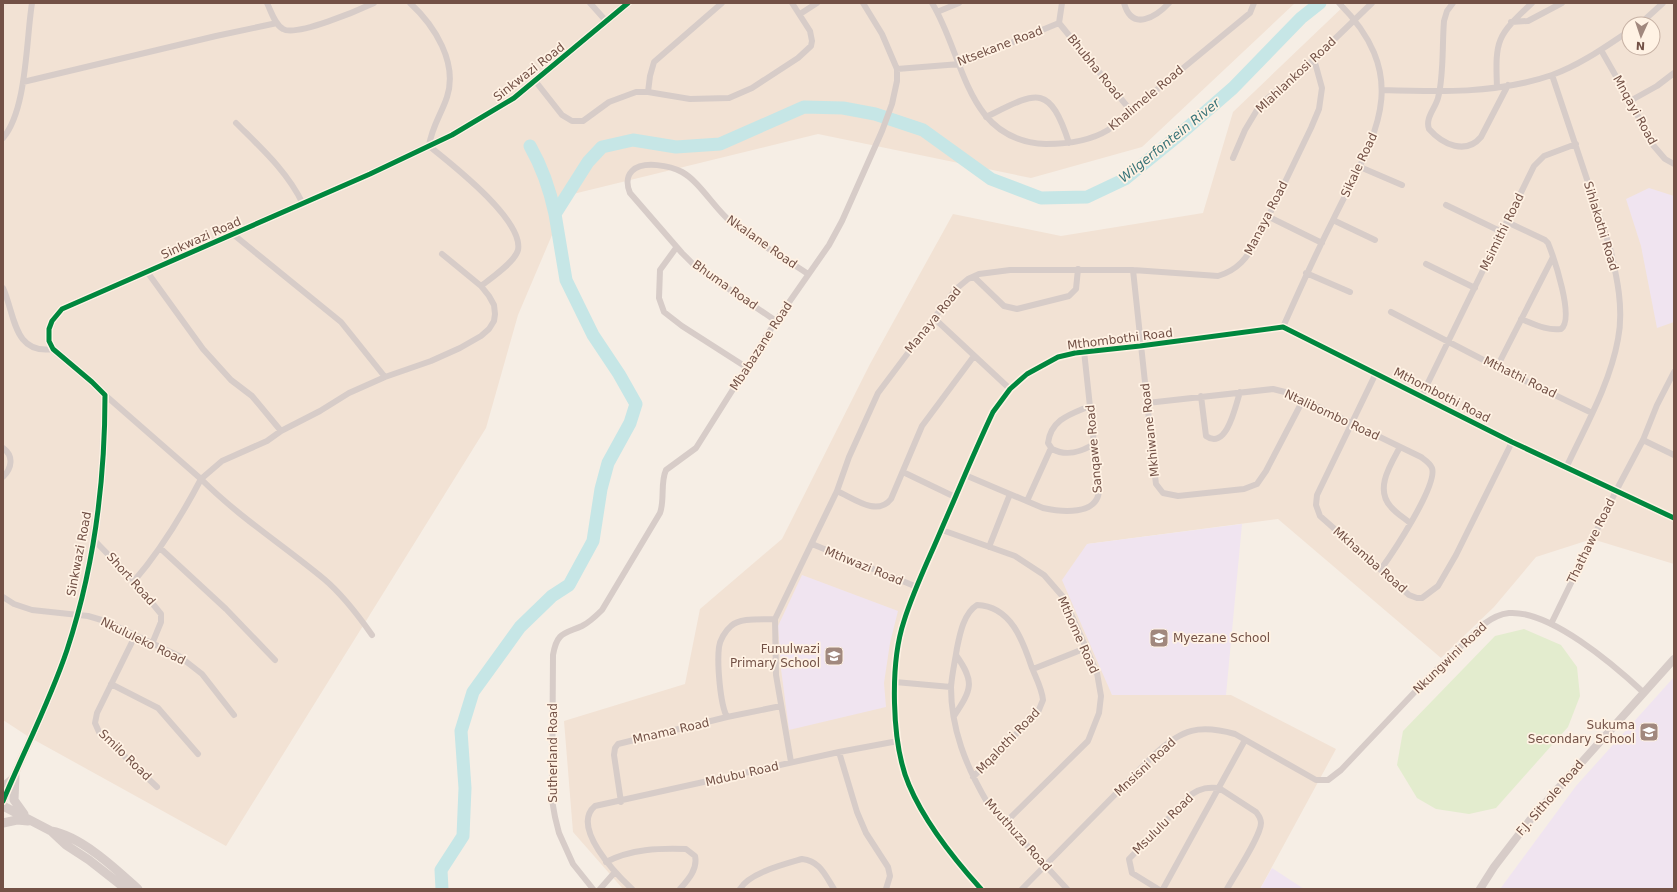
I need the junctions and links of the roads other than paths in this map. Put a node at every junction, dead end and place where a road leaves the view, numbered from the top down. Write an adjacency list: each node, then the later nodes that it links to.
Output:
1 (32, 3): 38 (street)
2 (267, 3): 29 (street)
3 (374, 3): 29 (street)
4 (410, 3): 52 (street)
5 (590, 3): 27 (street)
6 (628, 3): 27 (street, Sinkwazi Road)
7 (722, 3): 43 (street)
8 (792, 3): 24 (street)
9 (817, 3): 24 (street)
10 (863, 3): 35 (street, Mbabazane Road)
11 (932, 3): 23 (street, Khalimele Road)
12 (959, 3): 23 (street)
13 (1062, 3): 30 (street, Ntsekane Road)
14 (1124, 3): 15 (street)
15 (1169, 3)
16 (1254, 3): 46 (street, Khalimele Road)
17 (1339, 3): 26 (street, Sikale Road)
18 (1372, 3): 26 (street, Mlahlankosi Road)
19 (1453, 3): 44 (street)
20 (1532, 3): 28 (street)
21 (1562, 3): 28 (street)
22 (1663, 3): 25 (street)
23 (937, 12): 34 (street, Khalimele Road)
24 (800, 14): 43 (street)
25 (1649, 16)
26 (1355, 19): 33 (street, Mlahlankosi Road); 42 (street, Sikale Road)
27 (607, 22): 39 (street, Sinkwazi Road)
28 (1511, 22): 41 (street)
29 (277, 23): 38 (street)
30 (1059, 23): 34 (street, Ntsekane Road); 46 (street, Bhubha Road)
31 (1621, 36): 32 (street)
32 (1601, 50): 37 (street); 45 (street, Mnqayi Road)
33 (1314, 59): 53 (street, Mlahlankosi Road); 60 (street, Manaya Road)
34 (960, 64): 35 (street, Ntsekane Road); 47 (street, Khalimele Road)
35 (897, 69): 75 (street, Mbabazane Road)
36 (1674, 73): 45 (street)
37 (1552, 75): 40 (street); 51 (street, Sihlakothi Road)
38 (23, 82): 49 (street)
39 (536, 82): 43 (street); 52 (street, Sinkwazi Road)
40 (1508, 85): 41 (street); 44 (street)
41 (1497, 87): 44 (street)
42 (1382, 90): 44 (street); 55 (street, Sikale Road)
43 (648, 92)
44 (1440, 92)
45 (1630, 100): 54 (street, Mnqayi Road)
46 (1131, 111): 50 (street, Khalimele Road)
47 (986, 117): 50 (street, Khalimele Road); 50 (street)
48 (236, 123): 58 (street)
49 (3, 138)
50 (1069, 143)
51 (1576, 144): 62 (street, Msimithi Road); 104 (street, Sihlakothi Road)
52 (429, 146): 58 (street, Sinkwazi Road); 77 (street)
53 (1233, 158)
54 (1674, 164)
55 (1360, 167): 56 (street); 61 (street, Sikale Road)
56 (1402, 185)
57 (628, 187): 67 (street, Bhuma Road); 75 (street, Nkalane Road)
58 (303, 204): 64 (street, Sinkwazi Road)
59 (1446, 204): 63 (street)
60 (1268, 217): 66 (street); 72 (street, Manaya Road)
61 (1333, 220): 65 (street); 66 (street, Sikale Road)
62 (1507, 222): 63 (street, Msimithi Road); 69 (street)
63 (1502, 232): 79 (street, Msimithi Road)
64 (234, 235): 73 (street, Sinkwazi Road); 95 (street)
65 (1375, 240)
66 (1322, 243): 74 (street, Sikale Road)
67 (676, 248): 84 (street, Bhuma Road); 91 (street)
68 (442, 254): 77 (street)
69 (1553, 257): 83 (street); 83 (street)
70 (1426, 264): 79 (street)
71 (1078, 269): 72 (street, Manaya Road); 76 (street, Manaya Road); 76 (street)
72 (1133, 270): 87 (street, Mkhiwane Road)
73 (148, 273): 88 (street, Sinkwazi Road); 106 (street)
74 (1306, 273): 80 (street); 85 (street, Sikale Road)
75 (808, 274): 84 (street, Mbabazane Road)
76 (974, 277): 82 (street, Manaya Road)
77 (481, 286): 95 (street)
78 (3, 288): 88 (street)
79 (1475, 288): 86 (street, Msimithi Road)
80 (1350, 292)
81 (1391, 312): 86 (street, Mthathi Road)
82 (935, 319): 90 (street); 119 (street, Manaya Road)
83 (1521, 319): 92 (street)
84 (776, 321): 91 (street, Mbabazane Road)
85 (1283, 327): 87 (street, Mthombothi Road); 94 (street, Mthombothi Road)
86 (1449, 341): 92 (street, Mthathi Road); 98 (street, Msimithi Road)
87 (1140, 346): 89 (street, Mthombothi Road); 102 (street, Mkhiwane Road)
88 (53, 349): 99 (street)
89 (1084, 351): 96 (street, Mthombothi Road); 103 (street, Sanqawe Road)
90 (974, 356): 96 (street); 115 (street)
91 (746, 367): 143 (street, Mbabazane Road)
92 (1497, 367): 104 (street, Mthathi Road)
93 (1674, 372): 107 (street, Thathawe Road)
94 (1376, 373): 98 (street, Mthombothi Road); 105 (street, Mkhamba Road)
95 (385, 377): 106 (street)
96 (1010, 389): 116 (street, Mthombothi Road)
97 (1240, 392): 100 (street, Ntalibombo Road); 100 (street); 101 (street, Ntalibombo Road)
98 (1422, 395): 108 (street, Mthombothi Road)
99 (105, 396): 118 (street); 127 (street, Sinkwazi Road)
100 (1201, 396): 102 (street, Ntalibombo Road)
101 (1303, 400): 102 (street, Mkhiwane Road); 105 (street, Ntalibombo Road)
102 (1147, 403)
103 (1090, 406): 109 (street, Sanqawe Road); 112 (street)
104 (1592, 413): 114 (street, Sihlakothi Road)
105 (1352, 424): 110 (street, Ntalibombo Road); 131 (street, Mkhamba Road)
106 (281, 431): 118 (street)
107 (1643, 440): 113 (street); 120 (street, Thathawe Road)
108 (1512, 442): 114 (street, Mthombothi Road); 131 (street, Mkhamba Road)
109 (1094, 444): 112 (street); 123 (street, Sanqawe Road)
110 (1400, 447): 125 (street); 125 (street, Ntalibombo Road)
111 (3, 448): 117 (street)
112 (1051, 448): 123 (street)
113 (1674, 455)
114 (1566, 468): 120 (street, Mthombothi Road)
115 (903, 472): 119 (street); 122 (street)
116 (965, 475): 121 (street, Sanqawe Road); 122 (street, Mthombothi Road)
117 (3, 477)
118 (201, 479): 130 (street); 138 (street)
119 (838, 491): 128 (street, Manaya Road)
120 (1616, 491): 124 (street, Mthombothi Road); 137 (street, Thathawe Road)
121 (1010, 494): 123 (street, Sanqawe Road); 129 (street)
122 (955, 497): 126 (street, Mthombothi Road)
123 (1027, 501)
124 (1674, 518)
125 (1410, 523): 131 (street, Ntalibombo Road)
126 (942, 530): 129 (street, Mthome Road); 133 (street, Mthombothi Road)
127 (94, 540): 132 (street, Short Road); 135 (street, Sinkwazi Road)
128 (812, 544): 133 (street, Mthwazi Road); 136 (street, Manaya Road)
129 (989, 547): 141 (street, Mthome Road)
130 (160, 548): 132 (street); 145 (street)
131 (1381, 570)
132 (134, 581): 140 (street, Short Road)
133 (917, 587): 147 (street, Mthombothi Road)
134 (3, 597): 135 (street, Nkululeko Road)
135 (77, 615): 139 (street, Nkululeko Road); 160 (street, Sinkwazi Road)
136 (776, 619): 151 (street, Manaya Road); 154 (street)
137 (1551, 624): 150 (street, Nkungwini Road); 162 (street, Nkungwini Road)
138 (372, 634)
139 (135, 636): 140 (street, Nkululeko Road); 148 (street, Smilo Road)
140 (152, 644): 152 (street, Nkululeko Road)
141 (1086, 648): 146 (street); 171 (street, Mthome Road)
142 (956, 654): 146 (street, Mqalothi Road); 149 (street, Mqalothi Road); 153 (street)
143 (553, 655): 178 (street, Sutherland Road)
144 (1674, 659): 150 (street, F.J. Sithole Road)
145 (275, 660)
146 (1032, 669): 161 (street, Mqalothi Road)
147 (895, 682): 149 (street); 156 (street, Mthombothi Road)
148 (112, 684): 158 (street); 164 (street, Smilo Road)
149 (951, 687): 153 (street, Mqalothi Road)
150 (1643, 692): 191 (street, F.J. Sithole Road)
151 (781, 706): 154 (street, Mnama Road); 159 (street, Manaya Road)
152 (234, 716)
153 (954, 716): 161 (street, Mqalothi Road)
154 (727, 717): 167 (street, Mnama Road)
155 (1246, 740): 162 (street, Mnsisni Road); 165 (street, Msululu Road); 174 (street, Mnsisni Road)
156 (898, 741): 157 (street, Mdubu Road); 185 (street, Mthombothi Road)
157 (839, 752): 159 (street, Mdubu Road); 184 (street)
158 (198, 754)
159 (791, 762): 167 (street, Mdubu Road)
160 (14, 777): 163 (main road); 166 (street, Sinkwazi Road); 169 (main road)
161 (973, 777): 171 (street, Mvuthuza Road)
162 (1316, 780)
163 (3, 786)
164 (157, 787)
165 (1219, 788): 188 (street, Msululu Road); 189 (street, Msululu Road); 190 (street)
166 (3, 800)
167 (621, 802): 173 (street, Mdubu Road)
168 (3, 806): 169 (main road)
169 (30, 820): 170 (main road); 172 (main road)
170 (3, 822)
171 (1005, 823): 174 (street, Mvuthuza Road)
172 (51, 832): 176 (main road); 177 (main road)
173 (606, 862): 175 (street); 181 (street)
174 (1044, 866): 186 (street, Mnsisni Road); 187 (street, Mvuthuza Road)
175 (615, 872): 179 (street); 180 (street)
176 (126, 889)
177 (138, 889)
178 (593, 889)
179 (600, 889)
180 (632, 889)
181 (680, 889)
182 (740, 889): 183 (street)
183 (834, 889)
184 (886, 889)
185 (980, 889)
186 (1022, 889)
187 (1067, 889)
188 (1158, 889)
189 (1163, 889)
190 (1227, 889)
191 (1480, 889)

